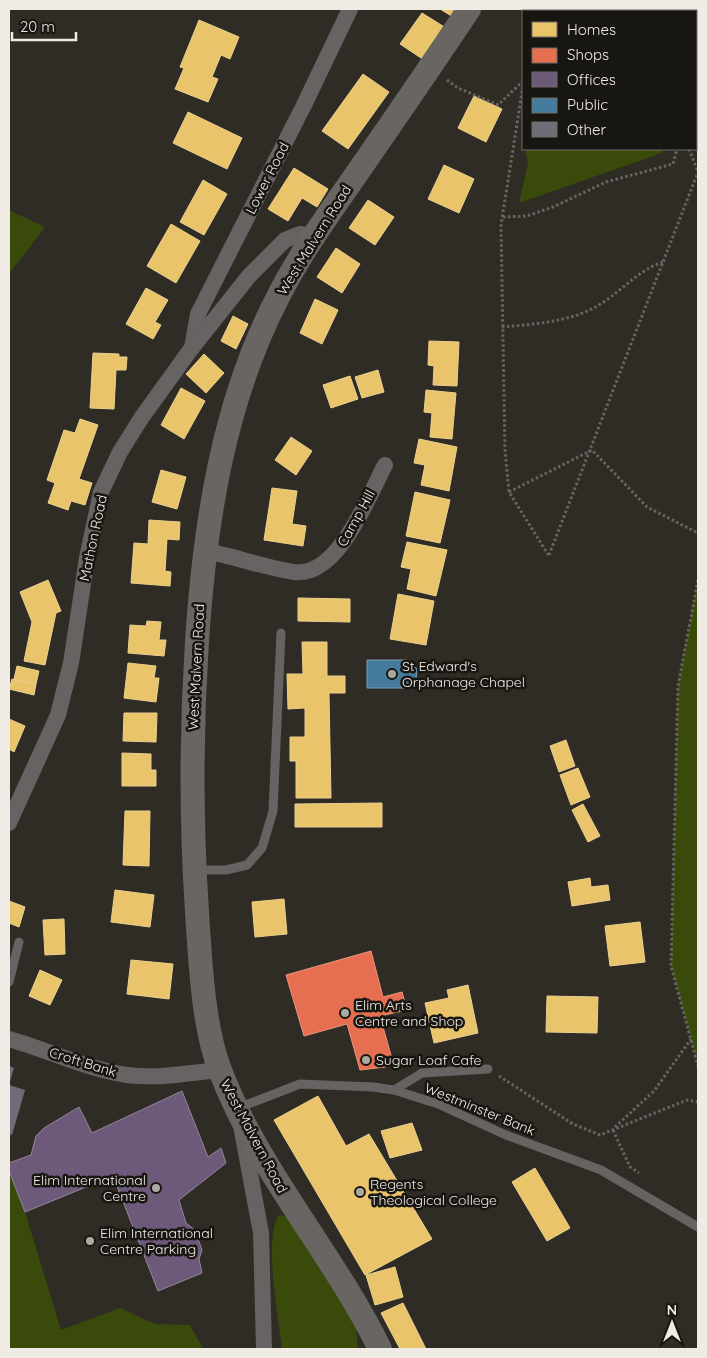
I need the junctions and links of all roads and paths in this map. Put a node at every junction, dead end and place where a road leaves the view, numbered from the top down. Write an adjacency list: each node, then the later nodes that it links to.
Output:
1 (350, 9): 13 (street, Lower Road)
2 (469, 9): 3 (main road, West Malvern Road)
3 (431, 67): 4 (path); 10 (main road, West Malvern Road)
4 (522, 82)
5 (522, 93): 9 (path)
6 (677, 150): 9 (path)
7 (689, 150): 8 (path)
8 (698, 172): 11 (path)
9 (503, 217): 12 (path)
10 (314, 236): 13 (street, Mathon Road); 17 (main road, West Malvern Road)
11 (663, 262): 12 (path); 15 (path)
12 (502, 327): 15 (path)
13 (192, 348): 20 (street, Mathon Road)
14 (384, 465): 17 (street, Camp Hill)
15 (509, 492): 16 (path)
16 (698, 533)
17 (205, 551): 21 (main road, West Malvern Road)
18 (698, 580): 25 (path)
19 (281, 633): 21 (lane)
20 (9, 823)
21 (195, 870): 28 (main road, West Malvern Road)
22 (19, 942): 23 (lane)
23 (9, 982)
24 (9, 1039): 28 (street, Croft Bank)
25 (691, 1039): 26 (path); 32 (path)
26 (698, 1066)
27 (488, 1068): 29 (lane); 32 (path)
28 (220, 1070): 31 (main road, West Malvern Road)
29 (394, 1090): 31 (lane, Westminster Bank); 34 (lane, Westminster Bank)
30 (698, 1102): 32 (path)
31 (238, 1108): 35 (street); 36 (main road, West Malvern Road)
32 (612, 1130): 33 (path)
33 (644, 1177)
34 (698, 1227)
35 (264, 1349)
36 (380, 1349)

